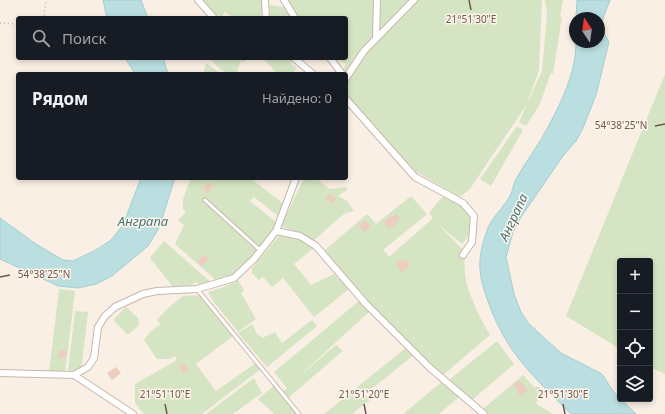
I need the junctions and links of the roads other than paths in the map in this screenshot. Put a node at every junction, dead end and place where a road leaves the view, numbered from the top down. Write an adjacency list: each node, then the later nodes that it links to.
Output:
1 (198, 0): 6 (street)
2 (265, 0): 7 (street)
3 (284, 0): 8 (street)
4 (377, 0): 9 (street)
5 (414, 0): 9 (street)
6 (212, 16)
7 (266, 16)
8 (294, 16)
9 (376, 39): 14 (street)
10 (296, 60): 12 (street)
11 (332, 60): 13 (street)
12 (311, 72)
13 (340, 72)
14 (348, 75)
15 (348, 101): 20 (street)
16 (295, 180): 18 (street)
17 (205, 200): 19 (lane)
18 (276, 231): 19 (street); 26 (street)
19 (261, 251): 21 (street)
20 (463, 255)
21 (197, 289): 23 (street); 25 (lane)
22 (0, 373): 23 (street)
23 (74, 374): 24 (street)
24 (133, 414)
25 (299, 414)
26 (484, 414)

